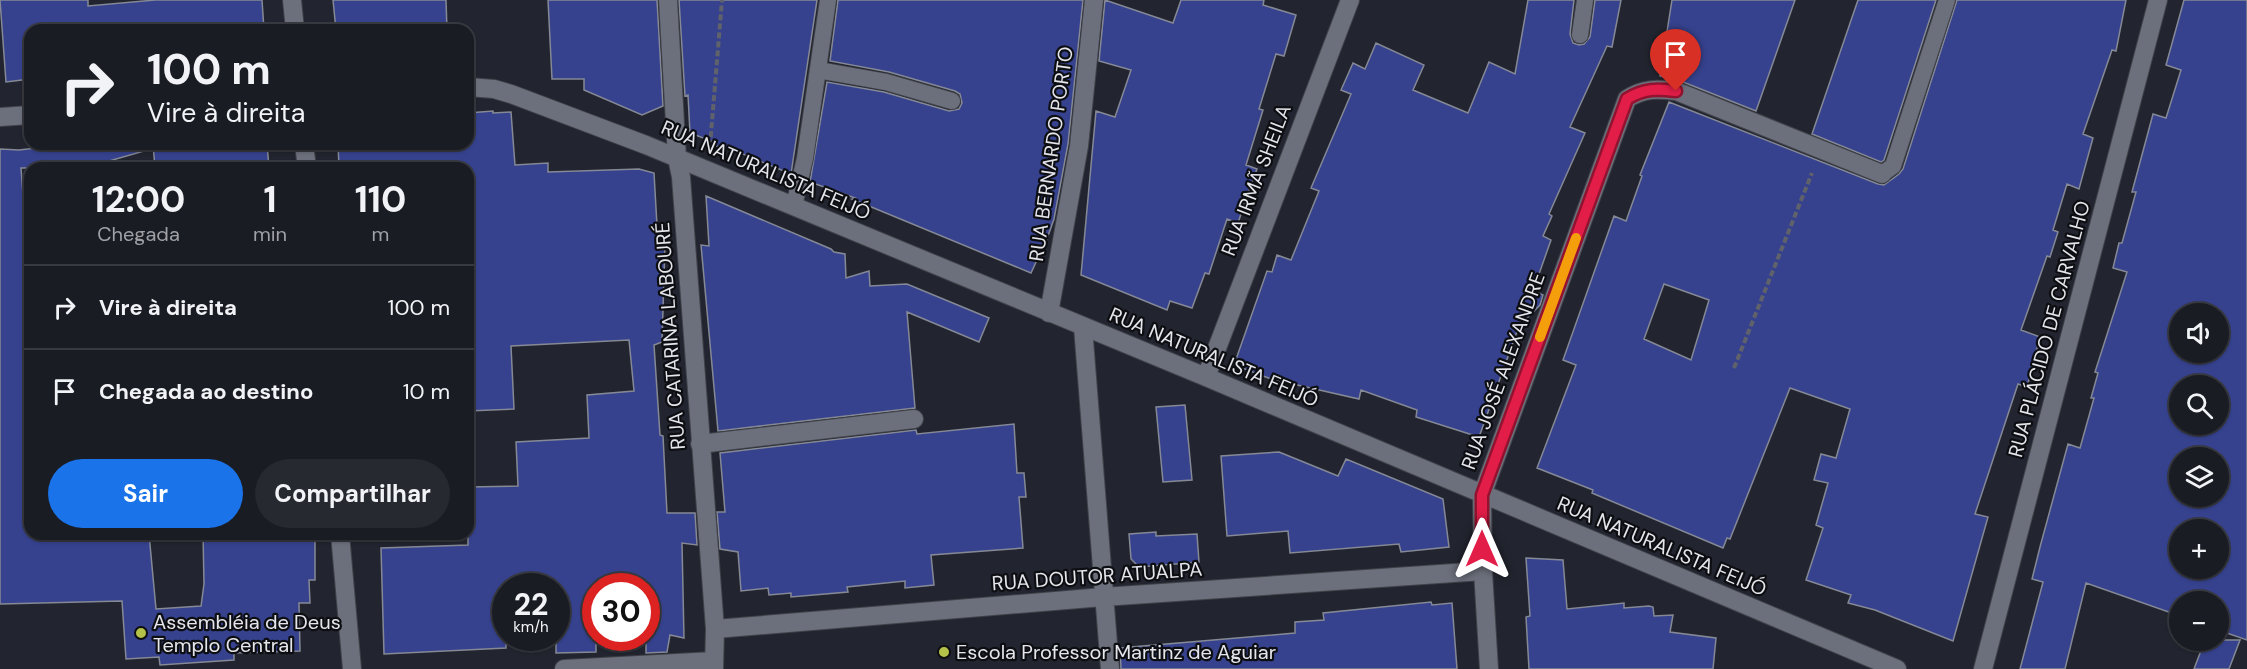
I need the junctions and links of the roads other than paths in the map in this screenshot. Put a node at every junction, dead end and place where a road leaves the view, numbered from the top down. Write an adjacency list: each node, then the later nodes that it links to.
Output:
1 (292, 0): 9 (street)
2 (668, 0): 16 (street, RUA CATARINA LABOURÉ)
3 (828, 0): 11 (lane)
4 (1094, 0): 19 (street, RUA BERNARDO PORTO)
5 (1350, 0): 21 (street, RUA IRMÃ SHEILA)
6 (1585, 0): 10 (lane)
7 (1947, 0): 17 (lane)
8 (2158, 0): 35 (street, RUA PLÁCIDO DE CARVALHO)
9 (294, 24)
10 (1580, 35)
11 (818, 70): 13 (lane); 18 (lane)
12 (474, 87): 16 (street, RUA NATURALISTA FEIJÓ)
13 (952, 101)
14 (24, 115): 15 (street)
15 (0, 117)
16 (677, 158): 18 (street, RUA NATURALISTA FEIJÓ); 23 (street, RUA CATARINA LABOURÉ)
17 (1882, 174): 24 (street, RUA JOSÉ ALEXANDRE)
18 (794, 206): 19 (street, RUA NATURALISTA FEIJÓ)
19 (1049, 313): 20 (street, RUA NATURALISTA FEIJÓ)
20 (1083, 327): 21 (street, RUA NATURALISTA FEIJÓ); 27 (street)
21 (1206, 377): 24 (street, RUA NATURALISTA FEIJÓ)
22 (914, 419): 23 (street)
23 (700, 444): 28 (street, RUA CATARINA LABOURÉ)
24 (1482, 495): 26 (street, RUA JOSÉ ALEXANDRE); 34 (street, RUA NATURALISTA FEIJÓ)
25 (341, 540): 30 (street)
26 (1483, 571): 27 (street, RUA DOUTOR ATUALPA); 33 (street, RUA JOSÉ ALEXANDRE)
27 (1103, 597): 28 (street, RUA DOUTOR ATUALPA); 32 (street)
28 (715, 629): 29 (street, RUA CATARINA LABOURÉ)
29 (714, 665): 31 (street)
30 (352, 669)
31 (564, 669)
32 (1110, 669)
33 (1489, 669)
34 (1897, 669)
35 (1983, 669)

